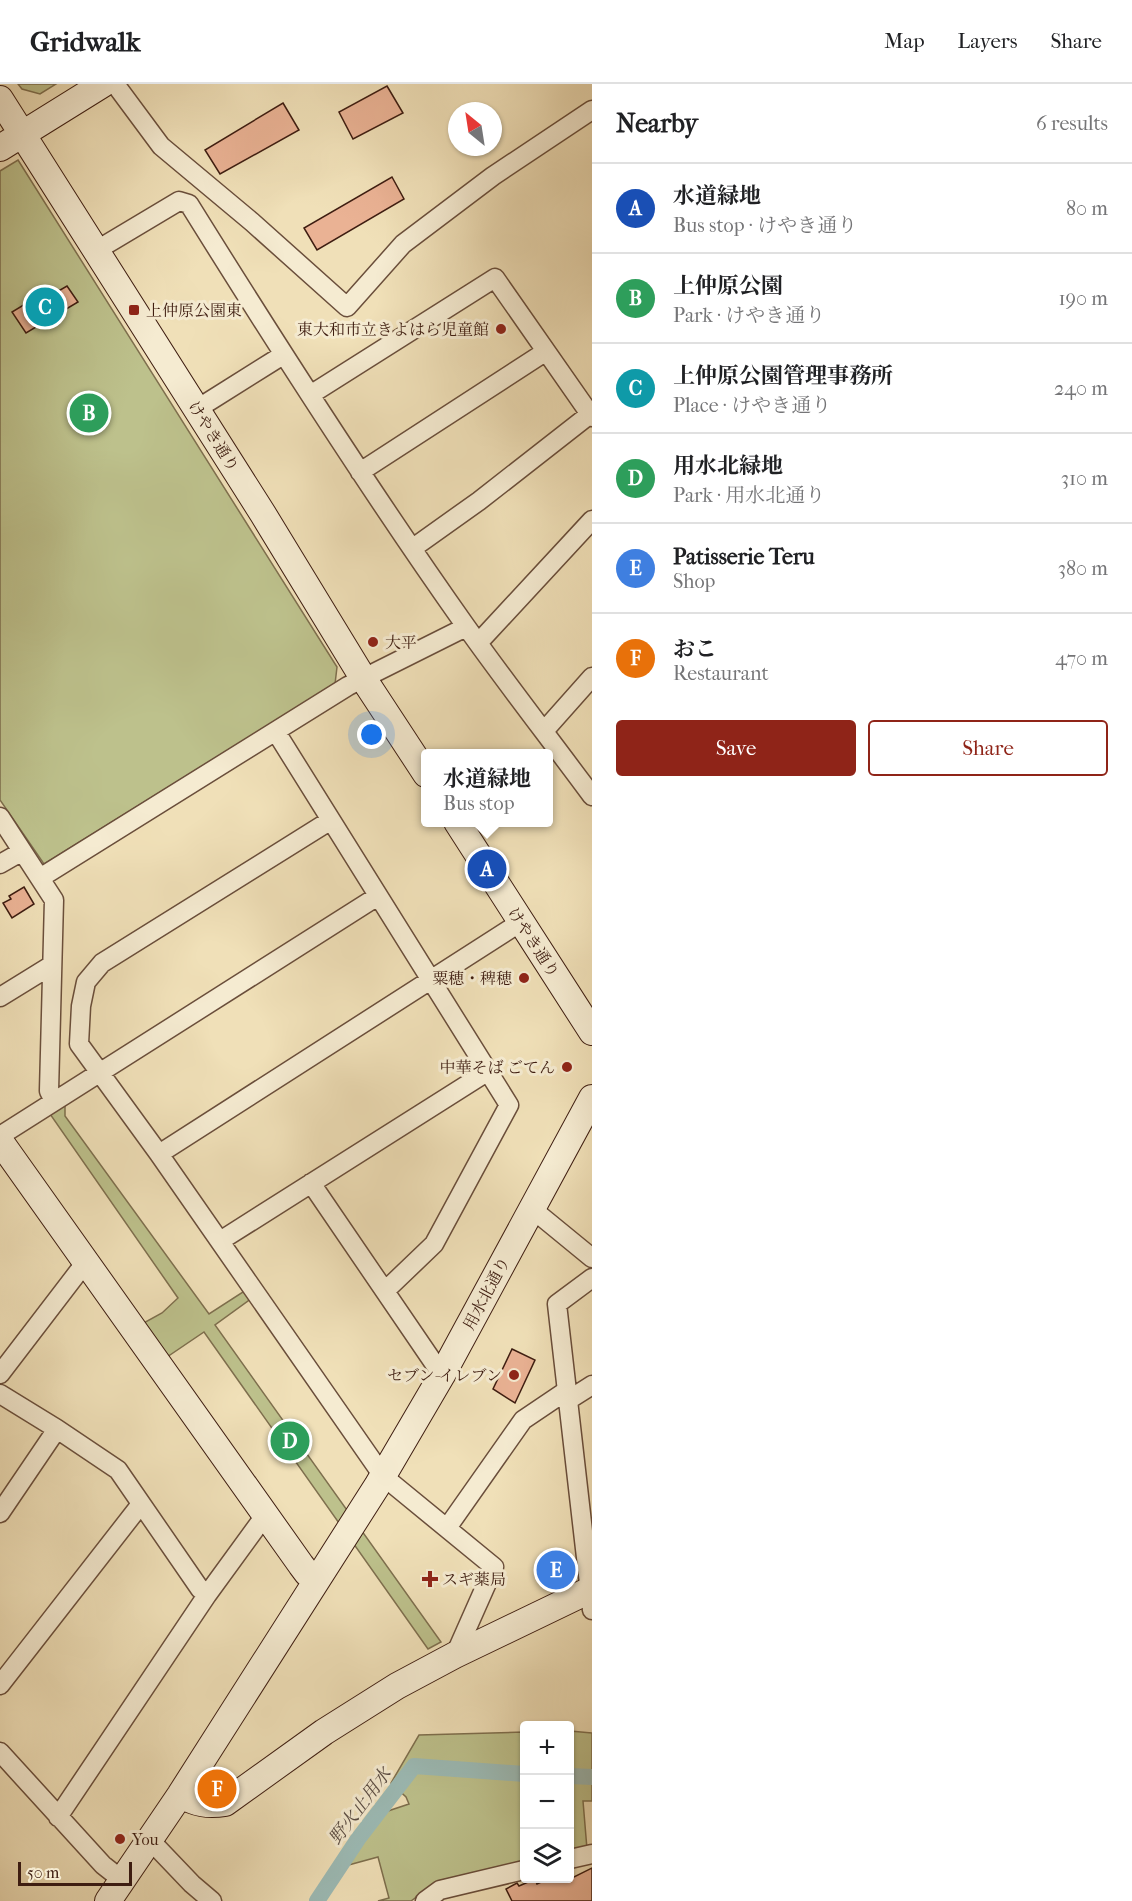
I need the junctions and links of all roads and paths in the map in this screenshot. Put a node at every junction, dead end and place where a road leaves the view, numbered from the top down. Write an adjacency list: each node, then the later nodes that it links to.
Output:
1 (103, 84): 5 (street)
2 (115, 84): 4 (street)
3 (0, 99): 5 (street, けやき通り)
4 (592, 110)
5 (23, 134): 6 (street); 7 (street, けやき通り)
6 (0, 148)
7 (97, 250): 9 (street); 11 (street, けやき通り)
8 (545, 352): 10 (street); 12 (street); 13 (street)
9 (283, 355): 10 (street); 11 (street)
10 (310, 395): 13 (street)
11 (197, 409): 21 (street, けやき通り)
12 (590, 416): 17 (street)
13 (360, 472): 17 (street)
14 (592, 520): 15 (street)
15 (578, 535): 16 (street); 19 (street)
16 (592, 547)
17 (413, 548): 18 (street)
18 (466, 627): 19 (street); 21 (street)
19 (479, 642): 22 (street)
20 (592, 677): 22 (street)
21 (363, 678): 23 (street); 24 (street, けやき通り)
22 (544, 731): 25 (street)
23 (276, 732): 27 (street); 31 (street)
24 (421, 766)
25 (592, 796)
26 (0, 817): 29 (street)
27 (331, 820): 32 (street); 38 (street)
28 (460, 827): 33 (street, けやき通り)
29 (21, 852): 30 (street); 31 (street)
30 (0, 864)
31 (40, 878): 34 (street)
32 (378, 896): 35 (street); 38 (street)
33 (521, 922): 35 (street); 37 (street, けやき通り)
34 (52, 965): 36 (street); 41 (street)
35 (430, 980): 39 (street); 44 (street)
36 (0, 997)
37 (592, 1032)
38 (101, 1072): 41 (street); 44 (street)
39 (488, 1072): 45 (street); 51 (street)
40 (592, 1098): 46 (street, 用水北通り)
41 (54, 1101): 42 (street)
42 (0, 1136)
43 (0, 1141): 49 (street)
44 (159, 1154): 47 (street)
45 (311, 1183): 47 (street); 51 (street)
46 (531, 1208): 48 (street); 53 (street, 用水北通り)
47 (220, 1241): 58 (street)
48 (592, 1258)
49 (85, 1263): 52 (street); 61 (street)
50 (592, 1278): 56 (street)
51 (385, 1291): 53 (street)
52 (0, 1374)
53 (442, 1375): 58 (street, 用水北通り)
54 (592, 1385): 56 (street)
55 (0, 1394): 57 (street)
56 (566, 1396): 62 (street); 65 (street)
57 (57, 1428): 59 (street); 60 (street)
58 (380, 1481): 62 (street); 63 (street, 用水北通り)
59 (141, 1504): 64 (street); 67 (street)
60 (0, 1514)
61 (266, 1514): 63 (street); 64 (street)
62 (447, 1528): 66 (street)
63 (316, 1580): 69 (street, 用水北通り)
64 (207, 1595): 70 (street)
65 (591, 1596): 66 (street)
66 (456, 1655): 69 (street)
67 (0, 1685)
68 (0, 1752): 70 (street)
69 (180, 1795): 71 (street, 用水北通り)
70 (58, 1817): 75 (street)
71 (149, 1839): 75 (street, 用水北通り); 77 (street)
72 (592, 1854): 73 (street)
73 (574, 1858)
74 (520, 1871): 78 (street)
75 (122, 1880): 76 (street, 用水北通り)
76 (108, 1901)
77 (212, 1901)
78 (424, 1901)

